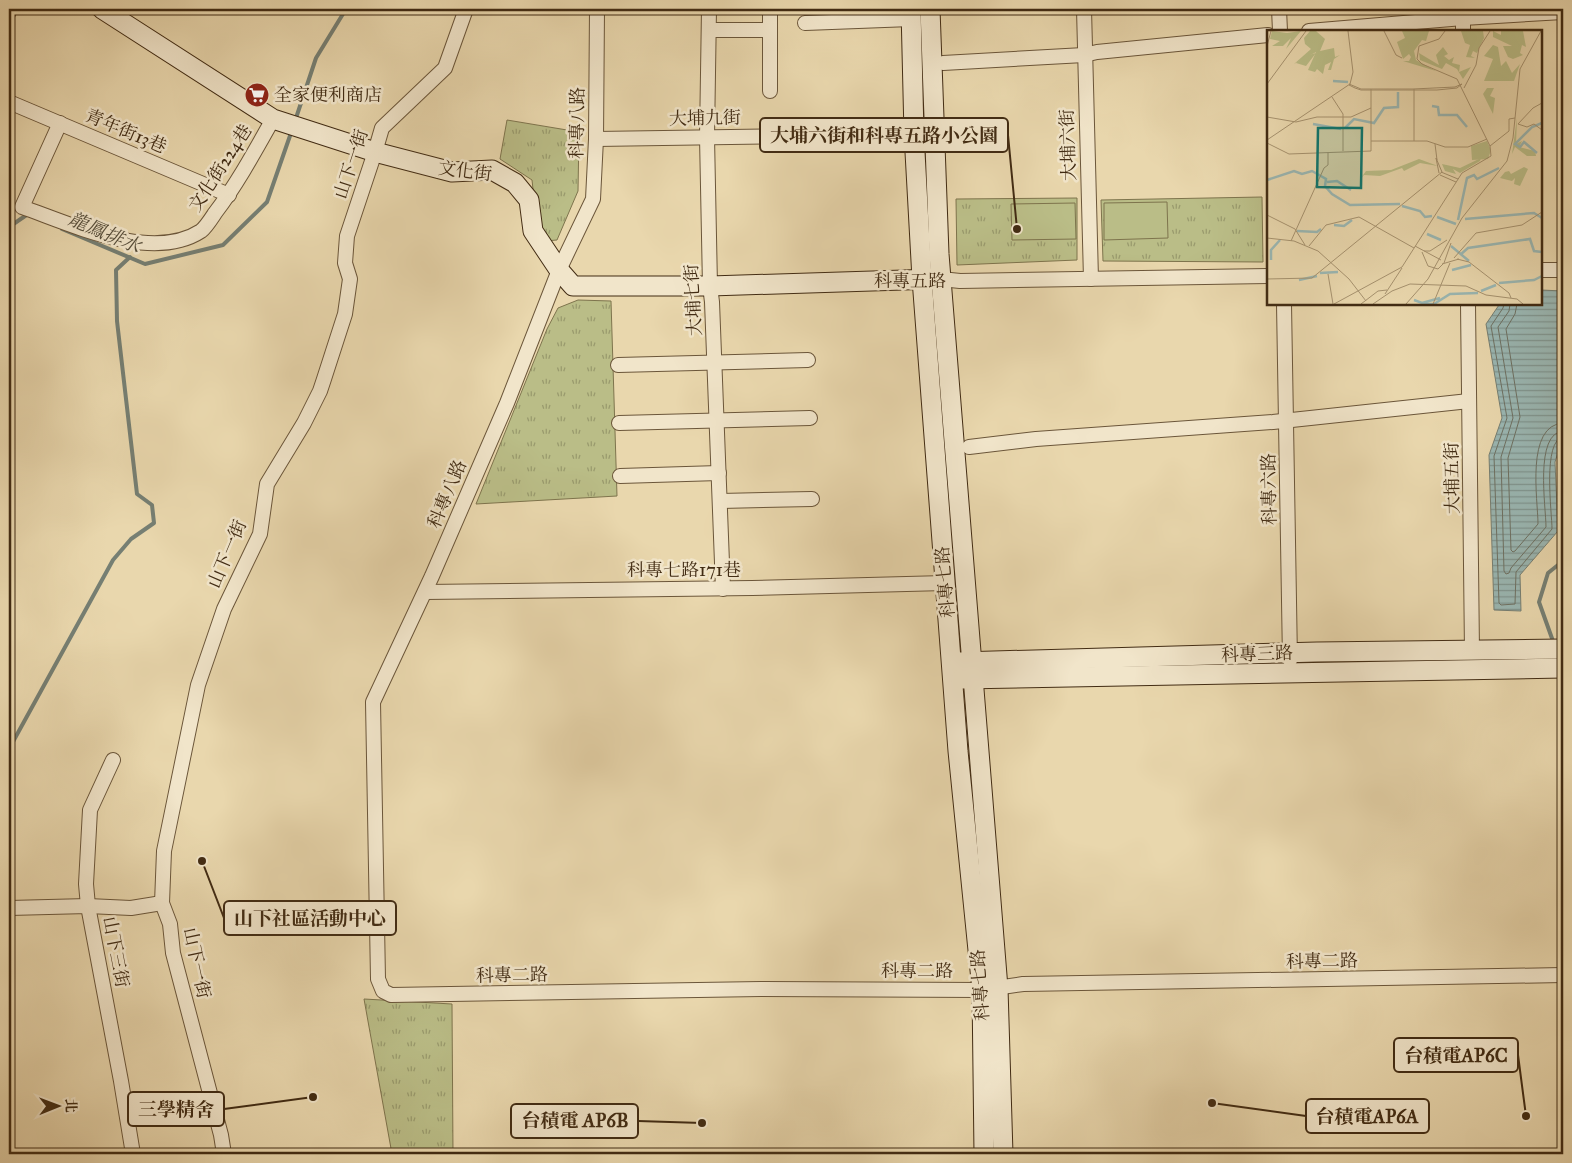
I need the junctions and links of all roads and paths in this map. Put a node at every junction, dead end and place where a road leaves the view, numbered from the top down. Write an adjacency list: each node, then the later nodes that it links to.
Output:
1 (102, 9): 22 (street)
2 (466, 9): 28 (street, 山下一街)
3 (596, 9): 27 (street, 科專八路)
4 (709, 9): 13 (street, 大埔七街)
5 (770, 9): 14 (street)
6 (930, 9): 25 (street, 科專七路)
7 (1084, 9): 18 (street, 大埔六街)
8 (1279, 9): 15 (street)
9 (1563, 12): 11 (street)
10 (911, 14): 12 (street); 24 (street, 科專七路)
11 (1463, 19): 16 (street)
12 (805, 23)
13 (709, 30): 14 (street); 26 (street, 大埔七街)
14 (770, 30): 20 (street)
15 (1280, 30)
16 (1322, 30)
17 (1267, 35): 18 (street)
18 (1084, 54): 19 (street); 35 (street, 大埔六街)
19 (943, 63)
20 (770, 90)
21 (9, 102): 23 (street, 青年街13巷)
22 (273, 119): 28 (street, 文化街); 29 (street, 文化街224巷)
23 (60, 123): 29 (street, 青年街13巷); 29 (street, 文化街224巷)
24 (914, 134): 25 (street, 大埔九街); 26 (street, 大埔九街); 36 (street, 科專七路)
25 (933, 134): 34 (street, 科專七路)
26 (708, 137): 27 (street, 大埔九街); 37 (street, 大埔七街)
27 (596, 139): 30 (street, 科專八路)
28 (375, 152): 30 (street, 文化街); 64 (street, 山下一街)
29 (229, 195)
30 (559, 270): 37 (street, 科專五路); 55 (street, 科專八路)
31 (1542, 270): 32 (street)
32 (1563, 270)
33 (1267, 276): 35 (street, 科專五路)
34 (941, 279): 35 (street, 科專五路); 36 (street, 科專五路); 60 (street, 科專七路)
35 (1091, 279)
36 (922, 280): 37 (street, 科專五路); 53 (street, 科專七路)
37 (710, 286): 41 (street, 大埔七街)
38 (1284, 305): 45 (street, 科專六路)
39 (1468, 305): 43 (street, 大埔五街)
40 (808, 360): 41 (street)
41 (714, 363): 42 (street); 46 (street, 大埔七街)
42 (618, 365)
43 (1469, 401): 45 (street); 57 (street, 大埔五街)
44 (810, 418): 46 (street)
45 (1287, 420): 48 (street); 58 (street, 科專六路)
46 (716, 421): 47 (street); 49 (street, 大埔七街)
47 (619, 423)
48 (968, 447)
49 (719, 473): 50 (street); 52 (street, 大埔七街)
50 (620, 476)
51 (812, 499): 52 (street)
52 (720, 501): 54 (street, 大埔七街)
53 (945, 583): 54 (street, 科專七路171巷); 61 (street, 科專七路)
54 (723, 589): 55 (street, 科專七路171巷)
55 (424, 592): 69 (street, 科專八路)
56 (1554, 649): 57 (street, 科專三路)
57 (1472, 651): 58 (street, 科專三路)
58 (1290, 654): 60 (street, 科專三路); 62 (street, 科專六路)
59 (1557, 668): 62 (street, 科專三路)
60 (972, 670): 61 (street, 科專三路); 62 (street, 科專三路); 68 (street, 科專七路)
61 (952, 671): 68 (street, 科專七路)
62 (1290, 673)
63 (113, 760): 65 (street, 山下三街)
64 (162, 903): 65 (street); 71 (street, 山下一街)
65 (88, 906): 66 (street); 70 (street, 山下三街)
66 (9, 908)
67 (1563, 975): 68 (street, 科專二路)
68 (990, 989): 69 (street, 科專二路); 72 (street, 科專七路); 73 (street, 科專七路)
69 (391, 995)
70 (133, 1154)
71 (224, 1154)
72 (984, 1154)
73 (1003, 1154)

